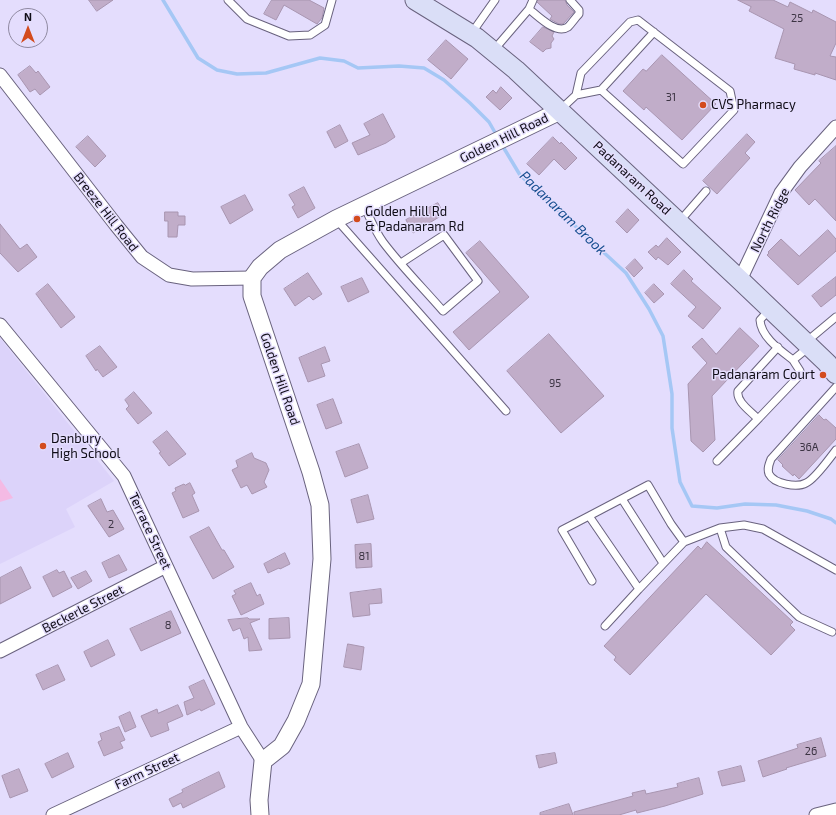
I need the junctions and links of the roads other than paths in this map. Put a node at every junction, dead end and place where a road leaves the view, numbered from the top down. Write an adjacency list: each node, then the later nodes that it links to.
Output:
1 (228, 0): 2 (lane)
2 (332, 0)
3 (415, 0): 9 (main road, Padanaram Road)
4 (495, 0): 9 (lane)
5 (533, 0): 7 (lane)
6 (570, 0): 7 (lane)
7 (529, 9): 10 (lane)
8 (654, 32): 12 (lane); 12 (lane); 13 (lane)
9 (471, 34): 10 (main road, Padanaram Road)
10 (493, 51): 14 (main road, Padanaram Road)
11 (0, 75): 21 (street, Breeze Hill Road)
12 (601, 90): 13 (lane)
13 (576, 95): 14 (lane)
14 (560, 110): 17 (street, Golden Hill Road); 19 (main road, Padanaram Road)
15 (836, 127): 22 (street, North Ridge)
16 (706, 191): 19 (lane)
17 (364, 206): 18 (street, Golden Hill Road); 20 (lane)
18 (336, 219): 21 (street, Golden Hill Road); 31 (lane)
19 (679, 222): 22 (main road, Padanaram Road)
20 (401, 263): 20 (lane)
21 (252, 278): 48 (street, Golden Hill Road)
22 (740, 280): 23 (main road, Padanaram Road)
23 (770, 308): 26 (main road, Padanaram Road); 27 (lane)
24 (836, 317): 26 (lane)
25 (0, 325): 40 (street, Terrace Street)
26 (808, 344): 28 (lane); 29 (main road, Padanaram Road)
27 (778, 347): 28 (lane); 32 (lane)
28 (793, 360): 32 (lane)
29 (836, 374)
30 (836, 387): 33 (lane)
31 (506, 412)
32 (759, 418): 34 (lane)
33 (836, 450)
34 (717, 461)
35 (622, 499): 36 (lane); 38 (lane); 39 (lane)
36 (589, 516): 42 (lane); 43 (lane)
37 (720, 528): 38 (lane); 41 (lane); 45 (lane)
38 (684, 542): 39 (lane)
39 (663, 563): 43 (lane)
40 (166, 566): 46 (street, Beckerle Street); 47 (street, Terrace Street)
41 (836, 570)
42 (592, 581)
43 (639, 589): 44 (lane)
44 (605, 626)
45 (832, 632)
46 (0, 651)
47 (241, 727): 48 (street, Terrace Street); 50 (street, Farm Street)
48 (262, 761): 51 (street)
49 (836, 810): 52 (street)
50 (53, 815)
51 (260, 815)
52 (816, 815)

